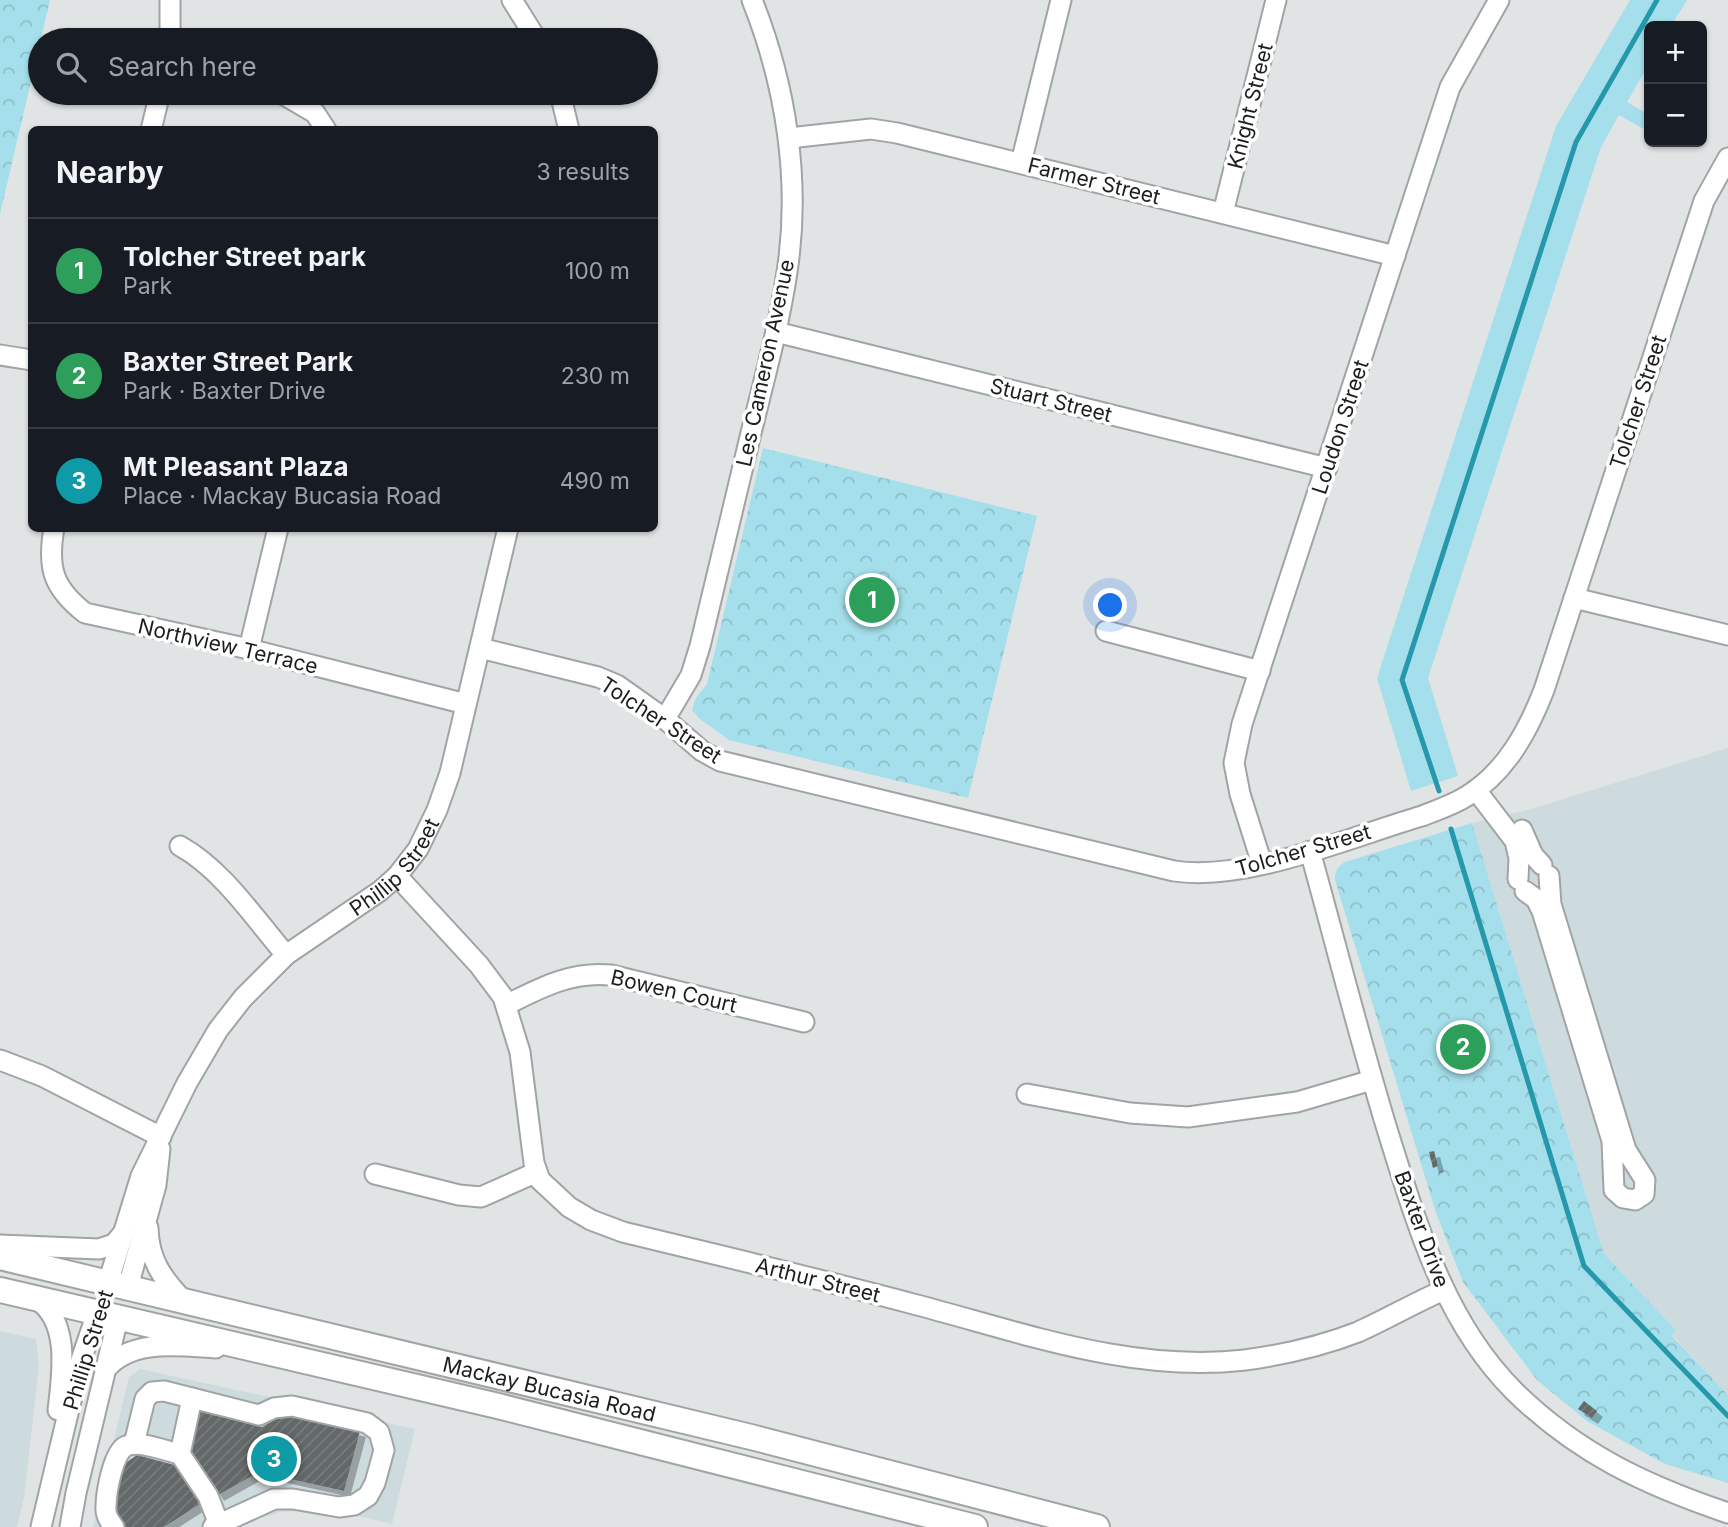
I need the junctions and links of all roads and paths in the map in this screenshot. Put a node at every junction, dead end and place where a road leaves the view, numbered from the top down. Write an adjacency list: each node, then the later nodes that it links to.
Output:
1 (170, 0): 7 (street)
2 (512, 0): 8 (street)
3 (752, 0): 15 (street, Les Cameron Avenue)
4 (1061, 0): 17 (street)
5 (1276, 0): 18 (street, Knight Street)
6 (1499, 0): 19 (street, Loudon Street)
7 (170, 28)
8 (530, 28)
9 (157, 105): 12 (street)
10 (301, 105): 13 (street)
11 (563, 105): 14 (street)
12 (152, 126)
13 (323, 126)
14 (568, 126)
15 (789, 138): 17 (street, Farmer Street); 20 (street, Les Cameron Avenue)
16 (1728, 158): 27 (street, Tolcher Street)
17 (1021, 163): 18 (street, Farmer Street)
18 (1223, 213): 19 (street, Farmer Street)
19 (1395, 256): 23 (street, Loudon Street)
20 (776, 331): 23 (street, Stuart Street); 34 (street, Les Cameron Avenue)
21 (0, 355): 22 (street)
22 (28, 359)
23 (1327, 468): 32 (street, Loudon Street)
24 (53, 532): 31 (street, Northview Terrace)
25 (277, 532): 31 (street)
26 (507, 532): 30 (street, Phillip Street)
27 (1574, 598): 29 (street); 35 (street, Tolcher Street)
28 (1106, 631): 32 (street)
29 (1728, 635)
30 (481, 648): 33 (street, Phillip Street); 34 (street, Tolcher Street)
31 (249, 649): 33 (street, Northview Terrace)
32 (1260, 671): 38 (street, Loudon Street)
33 (467, 704): 40 (street, Phillip Street)
34 (665, 719): 38 (street, Tolcher Street)
35 (1481, 785): 37 (street, Tolcher Street); 39 (street); 41 (street)
36 (180, 846): 42 (street)
37 (1310, 851): 38 (street, Tolcher Street); 46 (street, Baxter Drive)
38 (1262, 864)
39 (1545, 871): 41 (street); 41 (street)
40 (397, 876): 42 (street, Phillip Street); 43 (street)
41 (1521, 885)
42 (286, 956): 48 (street, Phillip Street)
43 (506, 1005): 44 (street, Bowen Court); 49 (street)
44 (804, 1022)
45 (0, 1060): 48 (street)
46 (1372, 1080): 47 (street); 57 (street, Baxter Drive)
47 (1027, 1094)
48 (161, 1137): 51 (street, Phillip Street); 52 (street, Phillip Street)
49 (537, 1172): 50 (street); 57 (street, Arthur Street)
50 (375, 1174)
51 (151, 1206): 55 (street, Phillip Street); 59 (street)
52 (124, 1232): 53 (street); 55 (street, Phillip Street)
53 (0, 1245)
54 (0, 1257): 55 (main road, Mackay Bucasia Road)
55 (118, 1285): 59 (main road, Mackay Bucasia Road); 60 (main road, Phillip Street)
56 (0, 1290): 58 (main road, Mackay Bucasia Road)
57 (1444, 1290): 67 (street, Baxter Drive)
58 (34, 1298): 60 (main road, Mackay Bucasia Road); 66 (street)
59 (183, 1300): 73 (main road, Mackay Bucasia Road)
60 (108, 1315): 61 (main road, Mackay Bucasia Road); 62 (street, Phillip Street); 66 (street, Phillip Street)
61 (256, 1350): 62 (street); 72 (main road, Mackay Bucasia Road)
62 (105, 1370): 70 (street, Phillip Street)
63 (192, 1398): 64 (street); 65 (street); 68 (street)
64 (134, 1444): 65 (street); 71 (street)
65 (180, 1454): 68 (street)
66 (49, 1492): 69 (street, Phillip Street)
67 (1728, 1513)
68 (217, 1526)
69 (41, 1527)
70 (70, 1527)
71 (114, 1527)
72 (975, 1527)
73 (1097, 1527)

